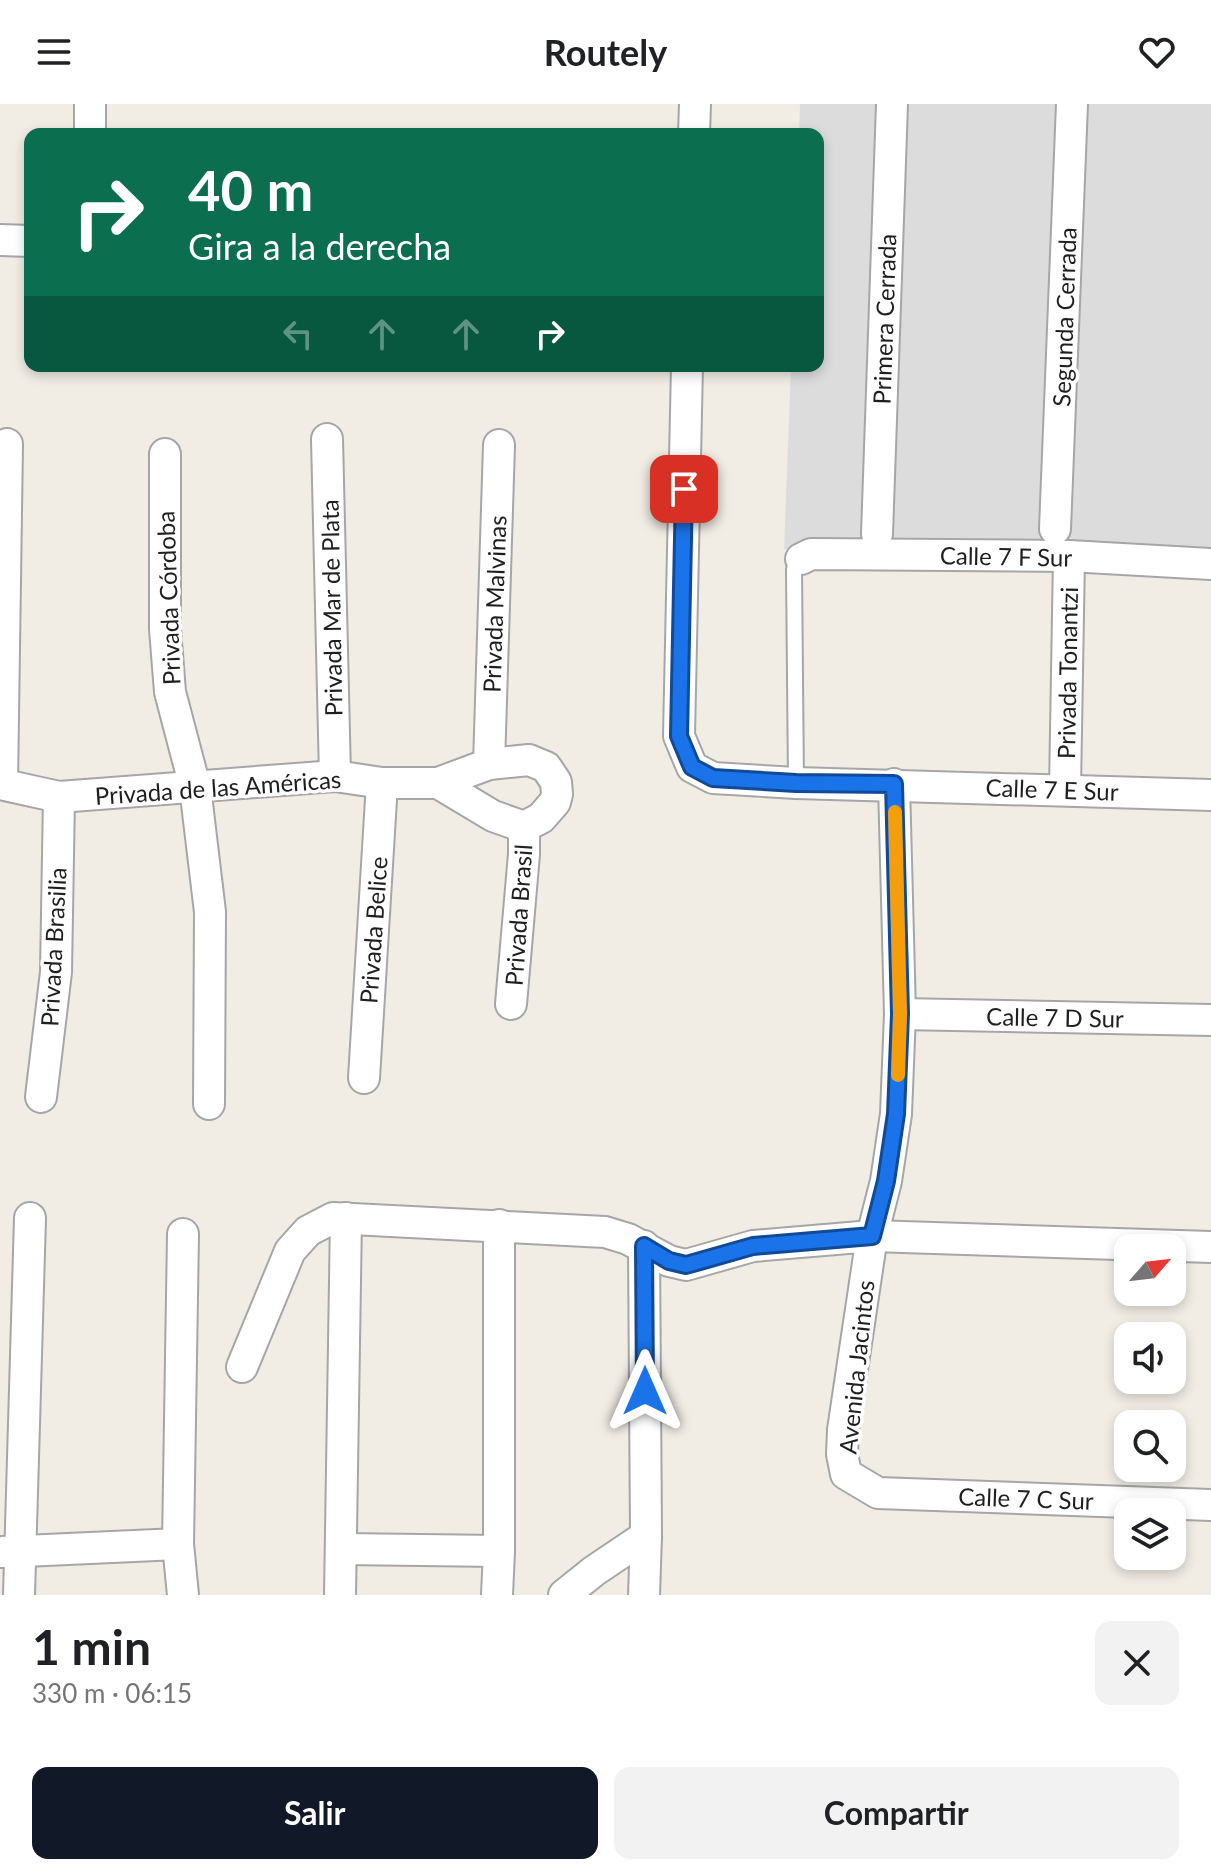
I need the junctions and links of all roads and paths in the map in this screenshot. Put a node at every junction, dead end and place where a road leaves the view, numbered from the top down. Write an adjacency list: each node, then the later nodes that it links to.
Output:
1 (90, 104): 5 (street)
2 (695, 104): 6 (street)
3 (892, 104): 14 (street, Primera Cerrada)
4 (1072, 104): 15 (street, Segunda Cerrada)
5 (90, 128)
6 (694, 128)
7 (0, 240): 8 (street)
8 (24, 241)
9 (687, 372): 22 (street, Calle 7 E Sur)
10 (327, 439): 19 (street, Privada Mar de Plata)
11 (7, 444): 23 (street)
12 (499, 445): 18 (street, Privada Malvinas)
13 (165, 454): 25 (street, Privada Córdoba)
14 (877, 534)
15 (1062, 542): 16 (street, Calle 7 F Sur); 17 (street, Calle 7 F Sur); 26 (street, Privada Tonantzi)
16 (801, 559): 22 (lane)
17 (1211, 564)
18 (489, 764): 21 (street); 29 (street)
19 (335, 776): 20 (street, Privada de las Américas); 25 (street, Privada de las Américas)
20 (382, 783): 21 (street, Privada de las Américas); 33 (street, Privada Belice)
21 (438, 783): 29 (street)
22 (796, 783): 24 (street, Calle 7 E Sur)
23 (1, 784): 28 (street, Privada de las Américas)
24 (894, 784): 26 (street, Calle 7 E Sur); 31 (street, Avenida Jacintos)
25 (195, 787): 28 (street, Privada de las Américas); 35 (street, Privada Córdoba)
26 (1065, 789): 27 (street, Calle 7 E Sur)
27 (1211, 795)
28 (59, 797): 34 (street, Privada Brasilia)
29 (524, 827): 30 (street, Privada Brasil)
30 (511, 1004)
31 (900, 1014): 32 (street, Calle 7 D Sur); 40 (street, Avenida Jacintos)
32 (1211, 1020)
33 (364, 1078)
34 (41, 1097)
35 (209, 1104)
36 (30, 1218): 50 (street)
37 (346, 1218): 38 (street); 43 (street); 48 (street)
38 (499, 1225): 41 (street); 49 (street)
39 (183, 1234): 47 (street)
40 (872, 1236): 41 (street); 42 (street); 44 (street, Avenida Jacintos)
41 (644, 1246): 46 (street)
42 (1211, 1247)
43 (242, 1367)
44 (846, 1474): 45 (street, Calle 7 C Sur)
45 (1211, 1505)
46 (646, 1536): 55 (street); 56 (street)
47 (178, 1544): 50 (street); 52 (street)
48 (342, 1549): 49 (street); 53 (street)
49 (499, 1551): 54 (street)
50 (10, 1552): 51 (street)
51 (19, 1595)
52 (183, 1595)
53 (340, 1595)
54 (497, 1595)
55 (564, 1595)
56 (644, 1595)

